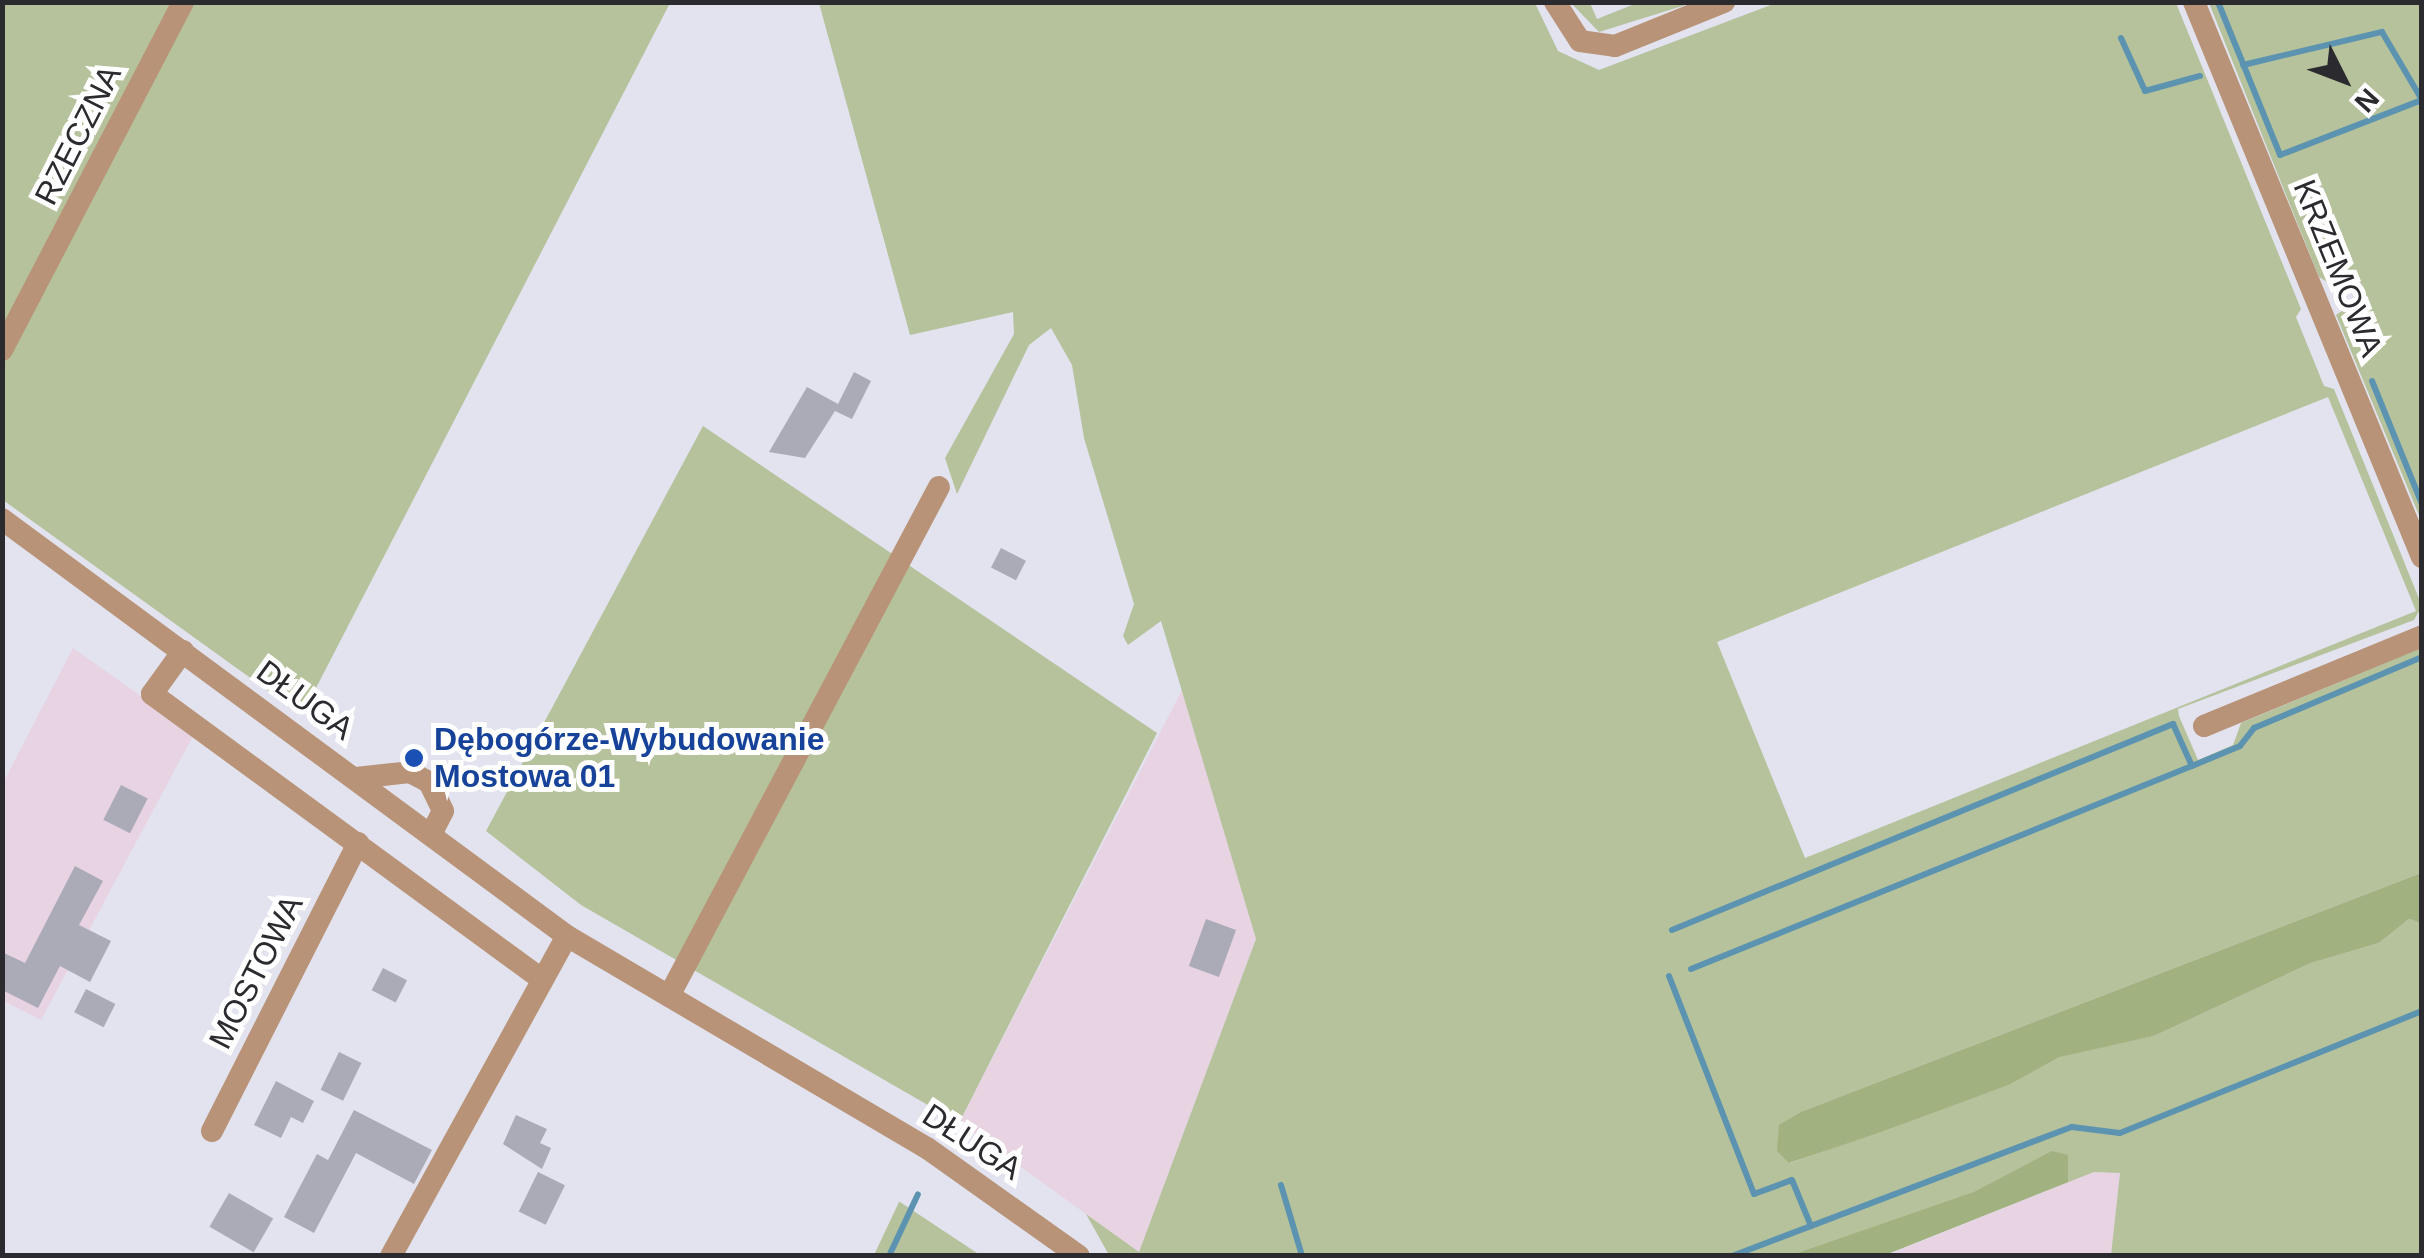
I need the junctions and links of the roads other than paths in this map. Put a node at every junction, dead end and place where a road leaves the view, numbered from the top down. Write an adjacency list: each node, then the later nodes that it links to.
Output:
1 (183, 2): 5 (street, RZECZNA)
2 (1555, 2): 3 (street)
3 (1724, 2)
4 (2194, 2): 8 (street, KRZEMOWA)
5 (2, 350)
6 (939, 487): 17 (street)
7 (2, 519): 10 (street, DŁUGA)
8 (2422, 557)
9 (2422, 636): 11 (street)
10 (182, 652): 12 (street, DŁUGA); 14 (street)
11 (2204, 726)
12 (356, 778): 13 (street, DŁUGA); 13 (street)
13 (433, 831): 15 (street, DŁUGA)
14 (358, 843): 16 (street); 18 (street, MOSTOWA)
15 (568, 936): 16 (street); 17 (street, DŁUGA)
16 (543, 980): 19 (street)
17 (669, 996): 20 (street, DŁUGA)
18 (212, 1131)
19 (391, 1256)
20 (1079, 1256)

